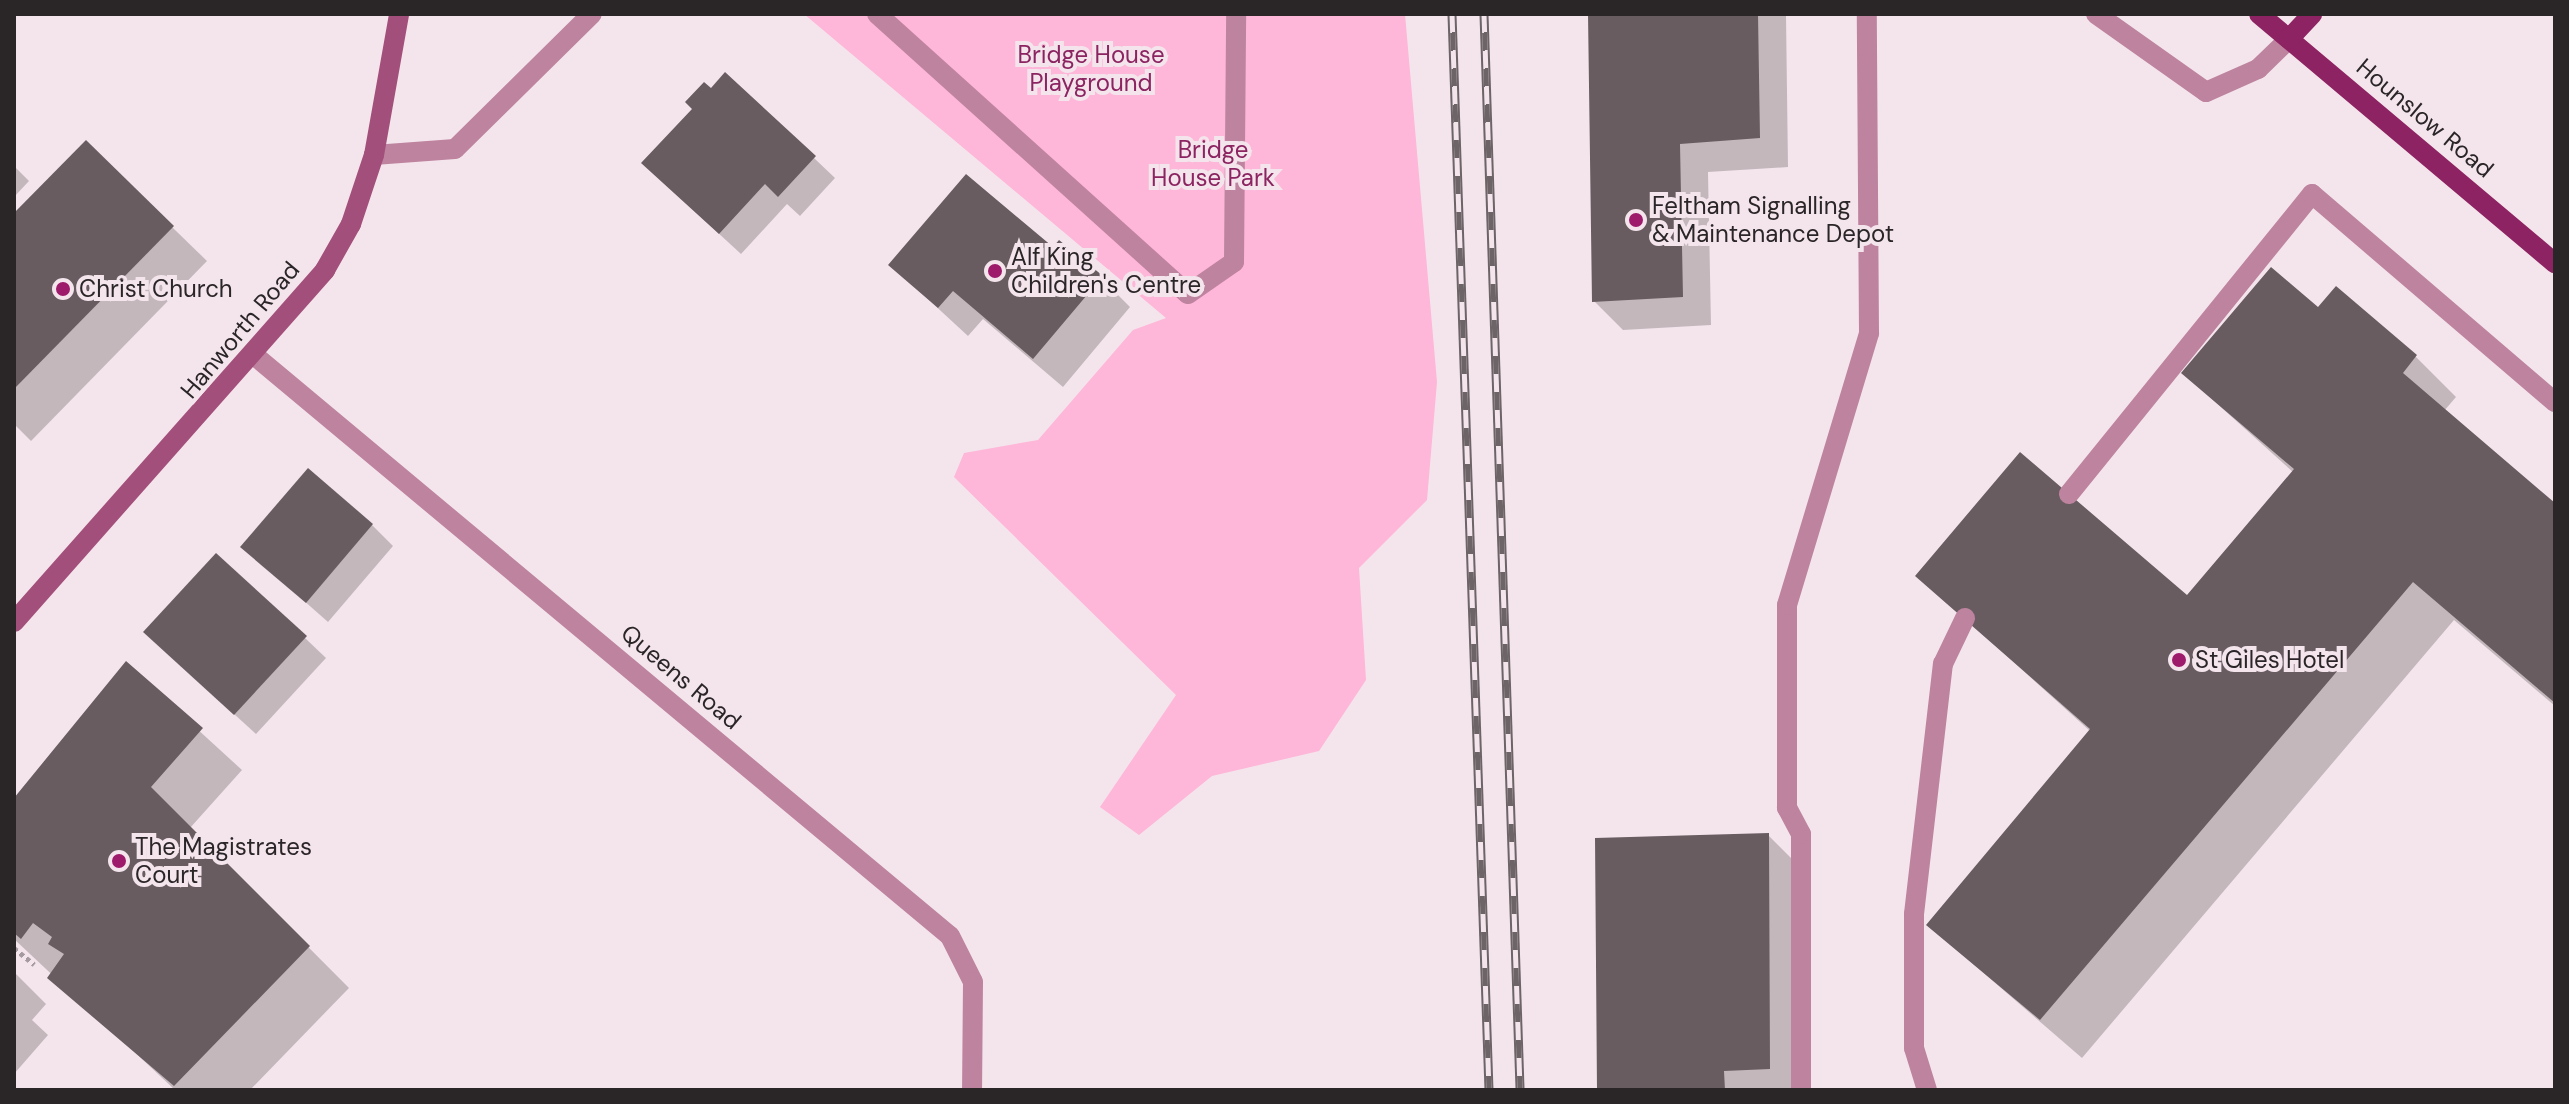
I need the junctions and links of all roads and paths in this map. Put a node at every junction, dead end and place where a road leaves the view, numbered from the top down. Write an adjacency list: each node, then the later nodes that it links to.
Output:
1 (399, 14): 10 (main road, Hanworth Road)
2 (592, 14): 10 (street)
3 (877, 14): 4 (street)
4 (1236, 14)
5 (1867, 14): 20 (street)
6 (2096, 14): 9 (street)
7 (2259, 14): 9 (main road, Hounslow Road)
8 (2312, 14): 9 (main road)
9 (2289, 39): 11 (main road, Hounslow Road)
10 (374, 155): 12 (main road, Hanworth Road)
11 (2555, 263)
12 (255, 356): 16 (main road, Hanworth Road); 19 (street, Queens Road)
13 (2555, 402): 14 (street)
14 (2069, 494)
15 (1965, 618): 21 (street)
16 (14, 622)
17 (14, 948): 18 (path)
18 (34, 964)
19 (972, 1090)
20 (1801, 1090)
21 (1927, 1090)

